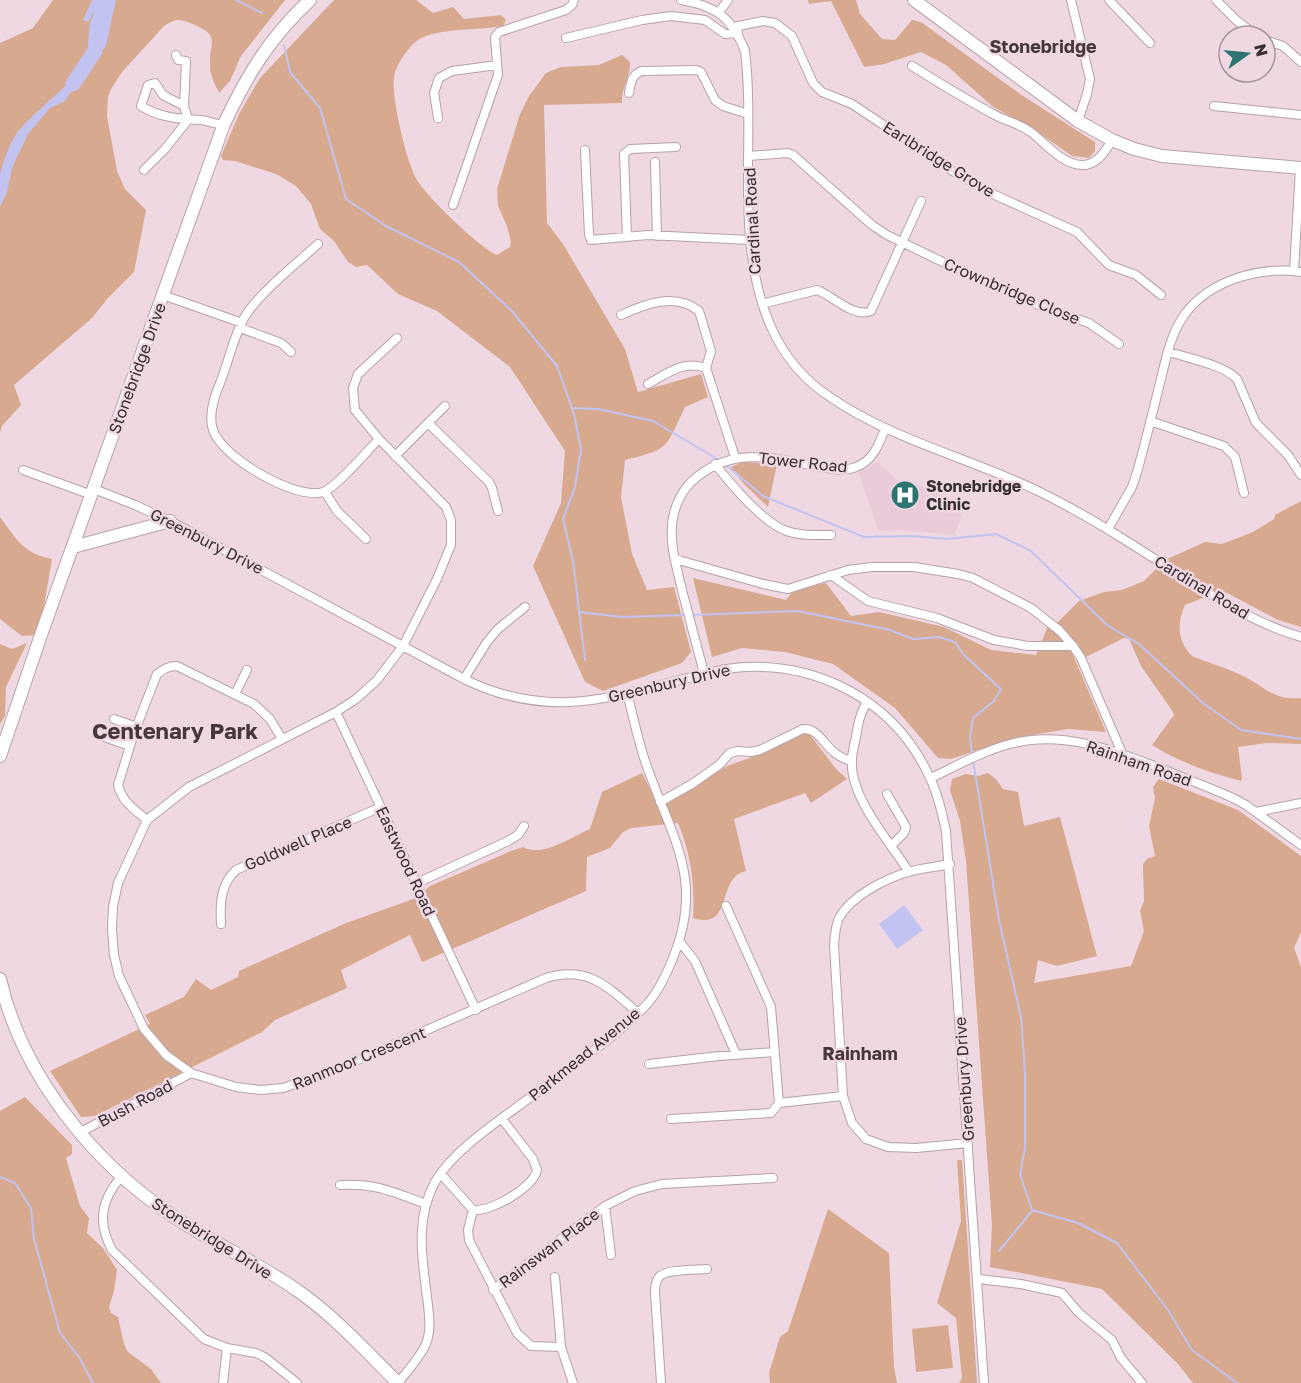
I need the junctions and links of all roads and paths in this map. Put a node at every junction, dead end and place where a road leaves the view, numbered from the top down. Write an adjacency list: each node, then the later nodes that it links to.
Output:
1 (310, 0): 27 (street, Stonebridge Drive)
2 (574, 0): 17 (street)
3 (681, 0): 9 (street, Cardinal Road)
4 (728, 0): 9 (street)
5 (914, 0): 26 (street)
6 (1071, 0): 26 (street)
7 (1109, 0): 13 (street)
8 (1216, 0): 10 (street)
9 (719, 12): 11 (street, Cardinal Road)
10 (1241, 24)
11 (736, 30): 12 (street); 22 (street, Cardinal Road); 44 (street, Earlbridge Grove)
12 (566, 38)
13 (1150, 43)
14 (1277, 44): 16 (street)
15 (176, 55): 20 (street)
16 (1301, 62)
17 (497, 65): 24 (street); 36 (street)
18 (912, 66): 28 (street)
19 (629, 93): 22 (street)
20 (184, 106): 25 (street); 25 (street)
21 (1214, 106): 23 (street)
22 (747, 114): 31 (street, Cardinal Road)
23 (1301, 115)
24 (438, 118)
25 (188, 120): 27 (street); 34 (street)
26 (1078, 121): 28 (street)
27 (224, 124): 43 (street, Stonebridge Drive)
28 (1112, 140): 33 (street)
29 (676, 147): 38 (street)
30 (585, 150): 38 (street)
31 (748, 156): 39 (street, Cardinal Road); 40 (street, Crownbridge Close)
32 (655, 162): 37 (street)
33 (1300, 168): 42 (street)
34 (144, 170)
35 (921, 201): 40 (street)
36 (453, 205)
37 (657, 236): 38 (street); 39 (street)
38 (627, 237)
39 (750, 240): 45 (street, Cardinal Road)
40 (902, 243): 45 (street); 49 (street, Crownbridge Close)
41 (318, 244): 47 (street)
42 (1298, 271): 51 (street)
43 (163, 295): 47 (street); 64 (street, Stonebridge Drive)
44 (1161, 295)
45 (762, 304): 57 (street, Cardinal Road)
46 (621, 315): 52 (street)
47 (241, 325): 50 (street); 65 (street)
48 (397, 338): 58 (street, Ranmoor Crescent)
49 (1119, 344)
50 (291, 352)
51 (1168, 352): 55 (street); 63 (street)
52 (706, 368): 53 (street); 60 (street)
53 (648, 384)
54 (445, 406): 56 (street)
55 (1150, 421): 66 (street); 69 (street)
56 (429, 424): 59 (street); 67 (street)
57 (885, 429): 60 (street, Tower Road); 69 (street, Cardinal Road)
58 (379, 439): 59 (street, Ranmoor Crescent); 65 (street)
59 (396, 456): 77 (street, Ranmoor Crescent)
60 (735, 457): 61 (street, Tower Road)
61 (715, 464): 70 (street); 73 (street, Tower Road)
62 (23, 470): 64 (street, Greenbury Drive)
63 (1301, 475)
64 (93, 492): 68 (street, Greenbury Drive); 72 (street, Stonebridge Drive)
65 (325, 492): 71 (street)
66 (1244, 493)
67 (498, 511)
68 (170, 521): 72 (street); 77 (street, Greenbury Drive)
69 (1108, 529): 76 (street, Cardinal Road)
70 (831, 535)
71 (366, 539)
72 (73, 547): 92 (street, Stonebridge Drive)
73 (675, 559): 74 (street); 80 (street, Tower Road)
74 (831, 575): 78 (street); 78 (street)
75 (525, 607): 81 (street)
76 (1301, 637)
77 (403, 646): 81 (street, Greenbury Drive); 85 (street, Ranmoor Crescent)
78 (1073, 646): 91 (street)
79 (247, 670): 83 (street)
80 (704, 673): 82 (street, Greenbury Drive); 84 (street, Greenbury Drive)
81 (464, 679): 82 (street, Greenbury Drive)
82 (627, 693): 96 (street, Parkmead Avenue)
83 (235, 694): 87 (street); 89 (street)
84 (867, 702): 93 (street); 94 (street, Greenbury Drive)
85 (336, 712): 89 (street, Ranmoor Crescent); 98 (street, Eastwood Road)
86 (114, 719): 87 (street)
87 (136, 727): 90 (street)
88 (104, 737): 90 (street)
89 (282, 739): 100 (street, Ranmoor Crescent)
90 (130, 746): 100 (street)
91 (1122, 753): 94 (street, Rainham Road); 99 (street, Rainham Road)
92 (0, 756)
93 (851, 761): 96 (street); 102 (street)
94 (931, 778): 104 (street, Greenbury Drive)
95 (887, 794): 102 (street)
96 (660, 802): 109 (street, Parkmead Avenue)
97 (1301, 804): 99 (street)
98 (381, 807): 106 (street, Eastwood Road); 108 (street, Goldwell Place)
99 (1256, 812): 103 (street, Rainham Road)
100 (147, 820): 116 (street, Ranmoor Crescent)
101 (524, 826): 106 (street)
102 (892, 845): 105 (street)
103 (1301, 845)
104 (950, 864): 105 (street); 122 (street, Greenbury Drive)
105 (909, 872): 117 (street)
106 (417, 883): 111 (street, Eastwood Road)
107 (726, 906): 113 (street)
108 (221, 924)
109 (680, 942): 112 (street, Parkmead Avenue); 114 (street)
110 (0, 980): 121 (street, Stonebridge Drive)
111 (476, 1010): 112 (street, Ranmoor Crescent); 116 (street, Ranmoor Crescent)
112 (638, 1013): 119 (street, Parkmead Avenue)
113 (775, 1052): 114 (street); 118 (street)
114 (736, 1054): 115 (street)
115 (649, 1064)
116 (190, 1074): 121 (street, Bush Road)
117 (843, 1096): 118 (street); 122 (street)
118 (779, 1103): 120 (street)
119 (502, 1119): 123 (street, Parkmead Avenue); 129 (street)
120 (671, 1119)
121 (79, 1133): 124 (street, Stonebridge Drive)
122 (968, 1143): 133 (street, Greenbury Drive)
123 (441, 1174): 127 (street, Parkmead Avenue); 129 (street)
124 (121, 1177): 136 (street); 139 (street, Stonebridge Drive)
125 (773, 1178): 128 (street, Rainswan Place)
126 (340, 1185): 127 (street)
127 (426, 1204): 139 (street, Parkmead Avenue)
128 (605, 1206): 130 (street, Rainswan Place); 134 (street, Rainswan Place)
129 (473, 1210): 134 (street)
130 (611, 1255)
131 (707, 1269): 141 (street)
132 (555, 1277): 135 (street)
133 (978, 1279): 142 (street, Greenbury Drive); 143 (street)
134 (493, 1290): 135 (street)
135 (561, 1347): 140 (street)
136 (227, 1348): 137 (street); 138 (street)
137 (223, 1383)
138 (297, 1383)
139 (398, 1383)
140 (573, 1383)
141 (661, 1383)
142 (984, 1383)
143 (1142, 1383)

